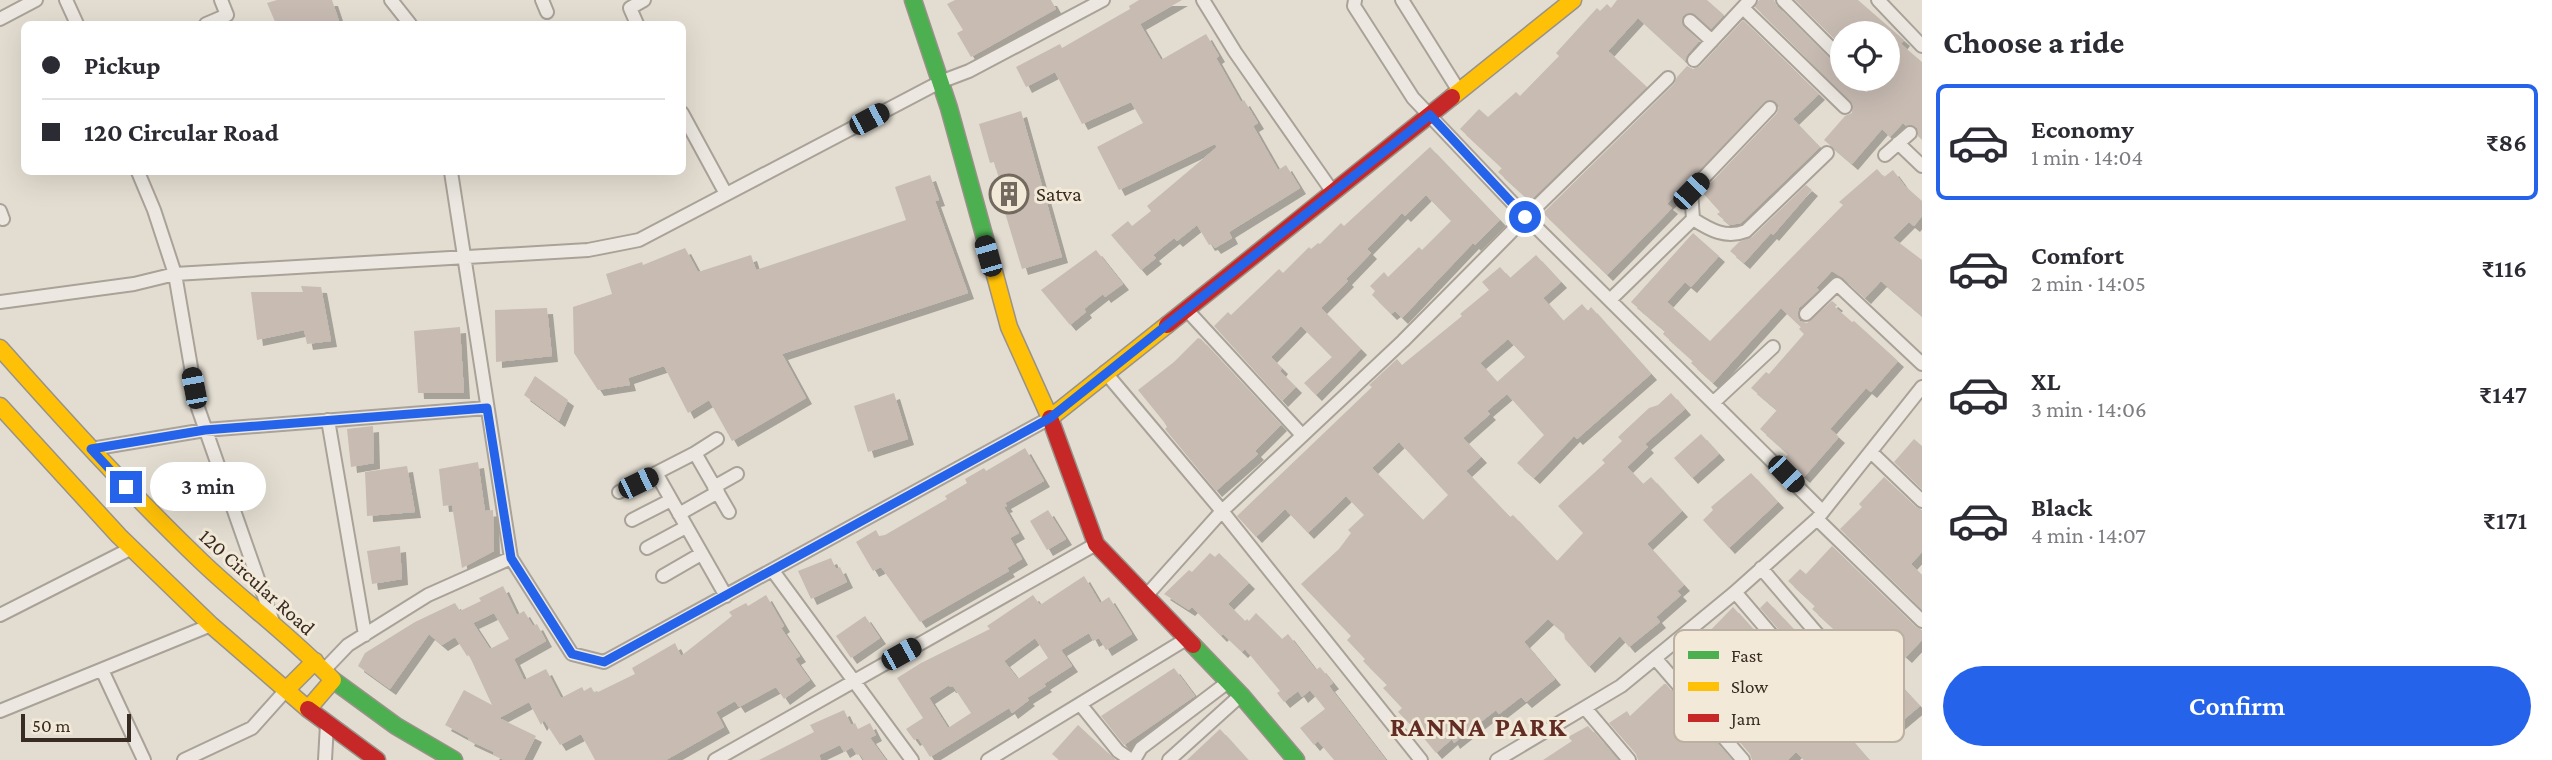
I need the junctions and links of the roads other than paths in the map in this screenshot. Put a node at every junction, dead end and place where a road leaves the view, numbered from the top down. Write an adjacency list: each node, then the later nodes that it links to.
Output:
1 (37, 0): 16 (street)
2 (66, 0): 17 (street)
3 (220, 0): 18 (street)
4 (391, 0): 19 (street)
5 (643, 0): 20 (street)
6 (913, 0): 27 (street)
7 (1103, 0): 15 (street)
8 (1203, 0): 40 (street)
9 (1355, 0): 31 (street)
10 (1402, 0): 28 (street)
11 (1573, 0): 28 (street)
12 (1783, 0): 24 (street)
13 (1878, 0): 23 (street)
14 (1747, 4): 22 (street); 29 (street)
15 (1080, 5): 27 (street)
16 (0, 19)
17 (75, 21)
18 (213, 21)
19 (408, 21)
20 (636, 21)
21 (1690, 21): 22 (street)
22 (1712, 41): 25 (street)
23 (1922, 45)
24 (1830, 47)
25 (1694, 60)
26 (1668, 78): 42 (street)
27 (940, 82): 41 (street); 58 (street)
28 (1459, 91): 31 (street)
29 (1845, 107)
30 (1770, 108): 43 (street)
31 (1430, 115): 40 (street); 42 (street)
32 (686, 120): 41 (street)
33 (1910, 133): 34 (street)
34 (1898, 143): 36 (street); 37 (street)
35 (1827, 153): 43 (street)
36 (1885, 155)
37 (1922, 166)
38 (139, 175): 45 (street)
39 (451, 175): 44 (street)
40 (1332, 191): 48 (street)
41 (726, 194): 44 (street)
42 (1525, 217): 46 (street); 61 (street)
43 (1692, 219): 46 (street)
44 (464, 258): 45 (street); 57 (street)
45 (175, 274): 47 (street); 60 (street)
46 (1610, 300): 55 (street)
47 (0, 302)
48 (1186, 309): 53 (street); 61 (street)
49 (1806, 314): 52 (street)
50 (1773, 347): 55 (street)
51 (0, 348): 63 (street, 120 Circular Road)
52 (1922, 364)
53 (1105, 372): 58 (street); 72 (street)
54 (1922, 387): 64 (street)
55 (1714, 402): 75 (street)
56 (0, 405): 79 (street)
57 (487, 408): 59 (street); 82 (street)
58 (1050, 418): 78 (street); 84 (street)
59 (328, 421): 60 (street); 96 (street)
60 (205, 430): 63 (street); 92 (street)
61 (1303, 435): 72 (street)
62 (717, 439): 65 (street)
63 (91, 449): 92 (street, 120 Circular Road)
64 (1871, 452): 71 (street); 75 (street)
65 (695, 453): 66 (street); 68 (street)
66 (656, 474): 69 (street); 70 (street)
67 (737, 474): 68 (street)
68 (716, 490): 73 (street); 74 (street)
69 (619, 492)
70 (671, 500): 74 (street); 76 (street)
71 (1922, 500)
72 (1222, 511): 88 (street); 126 (street)
73 (729, 512)
74 (679, 514): 77 (street)
75 (1819, 515): 83 (street); 90 (street)
76 (632, 520)
77 (686, 527): 80 (street); 81 (street)
78 (1096, 544): 88 (street); 102 (street)
79 (132, 548): 89 (street); 91 (street)
80 (647, 548)
81 (701, 554): 85 (street); 87 (street)
82 (511, 558): 87 (street); 96 (street)
83 (1761, 568): 86 (street); 95 (street)
84 (772, 571): 87 (street); 102 (street)
85 (663, 576)
86 (1735, 592): 93 (street); 94 (street)
87 (726, 596)
88 (1146, 596): 97 (street)
89 (0, 615)
90 (1922, 621)
91 (211, 625): 100 (street); 105 (street)
92 (275, 628): 101 (street, 120 Circular Road)
93 (1690, 630)
94 (1767, 630)
95 (1814, 630)
96 (365, 635): 101 (street)
97 (1188, 638): 104 (street); 107 (street)
98 (1674, 643): 99 (street)
99 (1655, 659): 103 (street); 109 (street)
100 (102, 670): 111 (street); 115 (street)
101 (324, 671): 105 (street); 110 (street); 119 (street, 120 Circular Road)
102 (853, 681): 120 (street); 121 (street)
103 (1674, 681)
104 (1228, 682): 106 (street); 108 (street)
105 (286, 690): 110 (street); 116 (street)
106 (1241, 695): 113 (street); 125 (street)
107 (1080, 704): 122 (street); 123 (street)
108 (1193, 708): 113 (street); 123 (street)
109 (1585, 708): 127 (street); 128 (street)
110 (308, 709): 112 (street)
111 (0, 711)
112 (327, 724): 117 (street); 118 (street)
113 (1207, 726): 124 (street)
114 (1727, 742): 129 (street)
115 (144, 760)
116 (184, 760)
117 (325, 760)
118 (377, 760)
119 (454, 760)
120 (715, 760)
121 (912, 760)
122 (988, 760)
123 (1132, 760)
124 (1169, 760)
125 (1296, 760)
126 (1420, 760)
127 (1497, 760)
128 (1629, 760)
129 (1743, 760)

